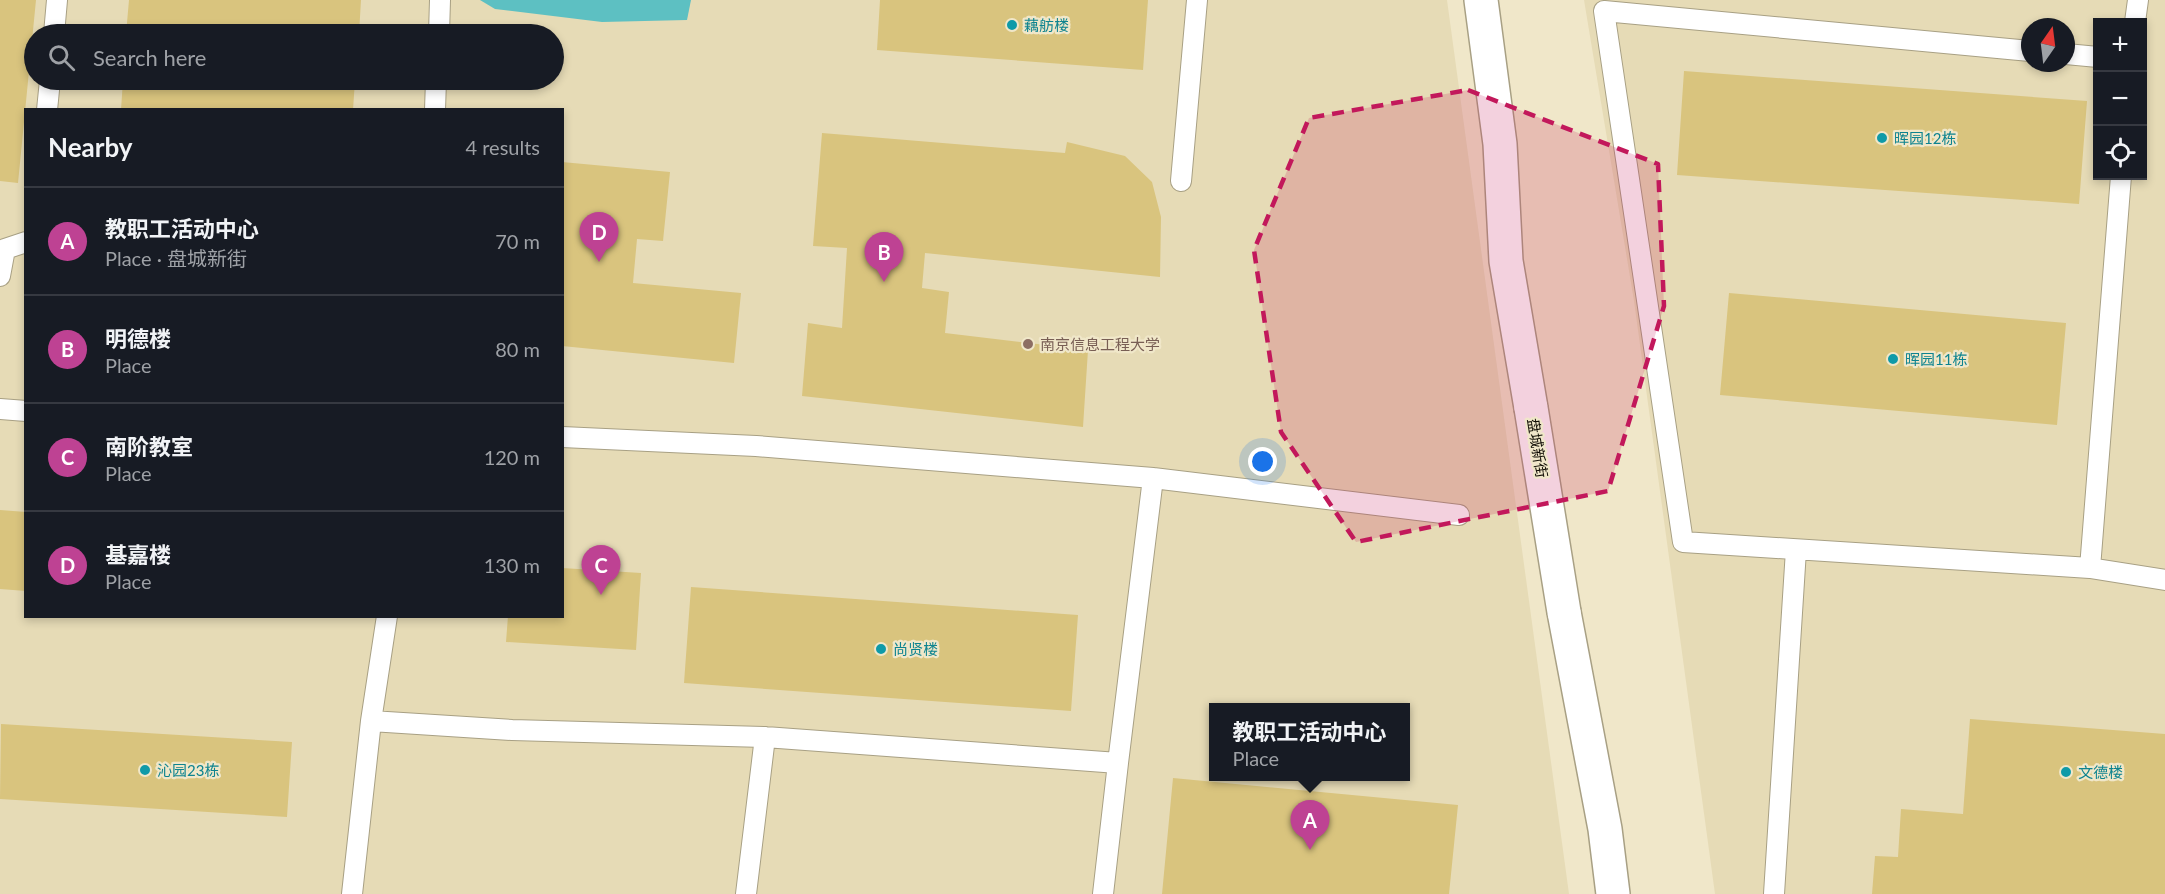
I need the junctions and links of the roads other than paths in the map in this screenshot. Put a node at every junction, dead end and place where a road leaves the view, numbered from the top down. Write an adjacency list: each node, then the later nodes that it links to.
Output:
1 (57, 0): 8 (lane)
2 (440, 0): 9 (lane)
3 (1197, 0): 18 (lane)
4 (1480, 0): 36 (main road, 盘城新街, bridge)
5 (2138, 0): 7 (lane)
6 (1603, 5): 10 (lane); 26 (lane)
7 (2136, 18)
8 (55, 24)
9 (439, 24)
10 (2021, 50)
11 (2075, 55): 12 (lane)
12 (2093, 57)
13 (49, 90): 15 (lane)
14 (436, 90): 16 (lane)
15 (47, 108)
16 (435, 108)
17 (2121, 180): 27 (lane)
18 (1181, 181)
19 (24, 243): 20 (lane)
20 (0, 276)
21 (0, 408): 22 (lane)
22 (24, 411)
23 (564, 437): 24 (lane)
24 (1153, 478): 25 (lane); 32 (lane)
25 (1459, 515)
26 (1796, 550): 27 (lane); 37 (lane)
27 (2090, 568): 28 (lane)
28 (2165, 580)
29 (387, 618): 30 (lane)
30 (371, 721): 31 (lane); 33 (lane)
31 (765, 737): 32 (lane); 34 (lane)
32 (1118, 763): 35 (lane)
33 (352, 894)
34 (746, 894)
35 (1104, 894)
36 (1613, 894)
37 (1774, 894)

